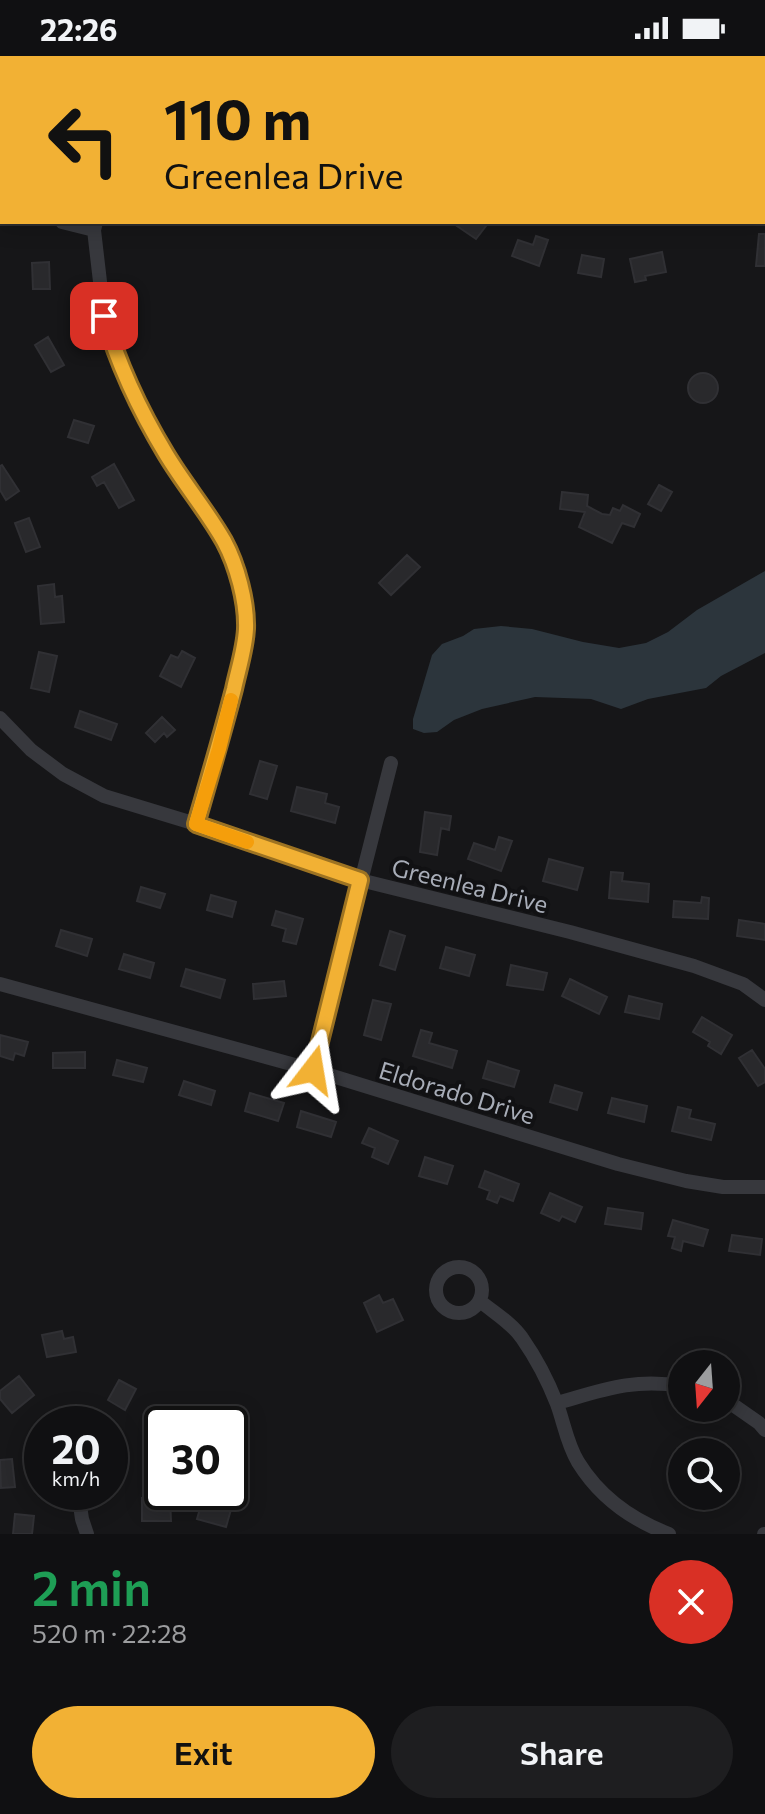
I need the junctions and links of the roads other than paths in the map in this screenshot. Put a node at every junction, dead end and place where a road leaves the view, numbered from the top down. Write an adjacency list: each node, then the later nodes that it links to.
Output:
1 (95, 226): 4 (street)
2 (0, 718): 4 (street, Greenlea Drive)
3 (391, 763): 5 (street)
4 (196, 824): 5 (street, Greenlea Drive)
5 (360, 880): 7 (street, Greenlea Drive); 8 (street)
6 (0, 984): 8 (street, Eldorado Drive)
7 (765, 1000)
8 (313, 1070): 9 (street, Eldorado Drive)
9 (765, 1187)
10 (480, 1301): 12 (street)
11 (668, 1384): 12 (street)
12 (557, 1403): 17 (street)
13 (740, 1410): 14 (street)
14 (765, 1430)
15 (81, 1510): 16 (street)
16 (87, 1534)
17 (669, 1534)

